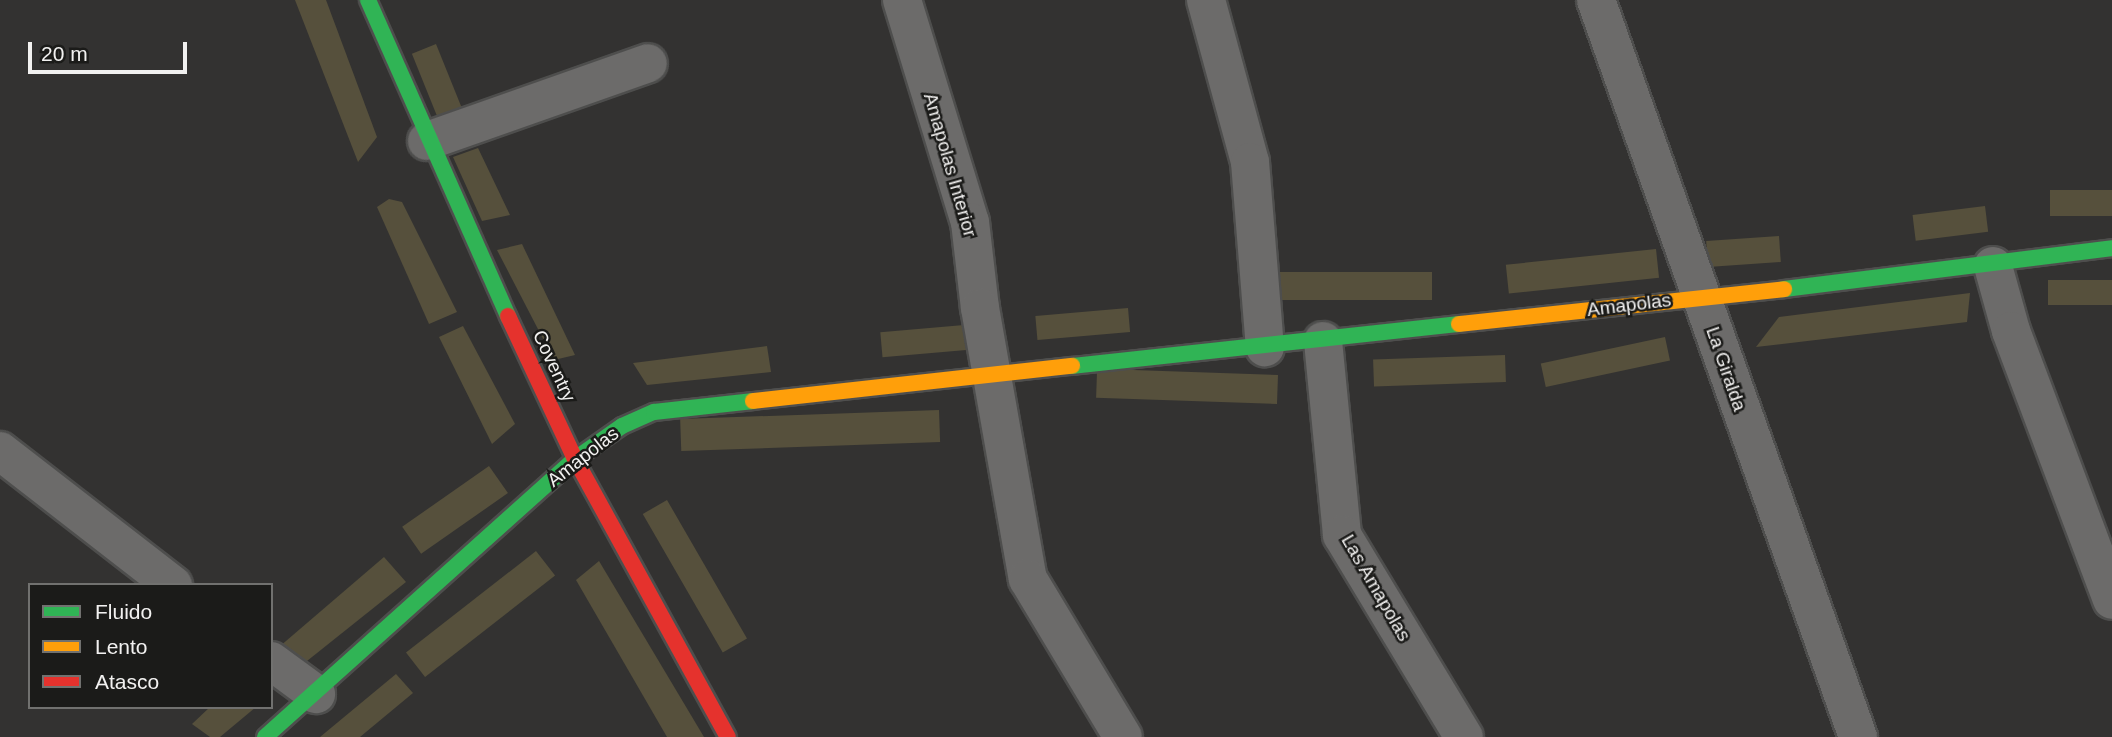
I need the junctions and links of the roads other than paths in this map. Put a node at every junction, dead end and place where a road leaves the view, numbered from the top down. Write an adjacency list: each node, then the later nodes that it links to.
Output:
1 (368, 0): 6 (street, Coventry)
2 (902, 0): 12 (street, Amapolas Interior)
3 (1206, 0): 11 (street)
4 (1596, 0): 9 (street, La Giralda)
5 (648, 63): 6 (street)
6 (427, 141): 14 (street, Coventry)
7 (2112, 248): 8 (street, Amapolas)
8 (1993, 266): 9 (street, Amapolas); 16 (street)
9 (1701, 297): 10 (street, Amapolas); 23 (street, La Giralda)
10 (1323, 341): 11 (street, Amapolas); 22 (street, Las Amapolas)
11 (1265, 347): 12 (street, Amapolas)
12 (992, 375): 14 (street, Amapolas); 21 (street)
13 (0, 451): 15 (street)
14 (575, 459): 18 (street, Amapolas); 20 (street, Coventry)
15 (170, 583)
16 (2112, 600)
17 (273, 662): 18 (street)
18 (316, 694): 19 (street, Amapolas)
19 (265, 737)
20 (728, 737)
21 (1123, 737)
22 (1464, 737)
23 (1858, 737)

